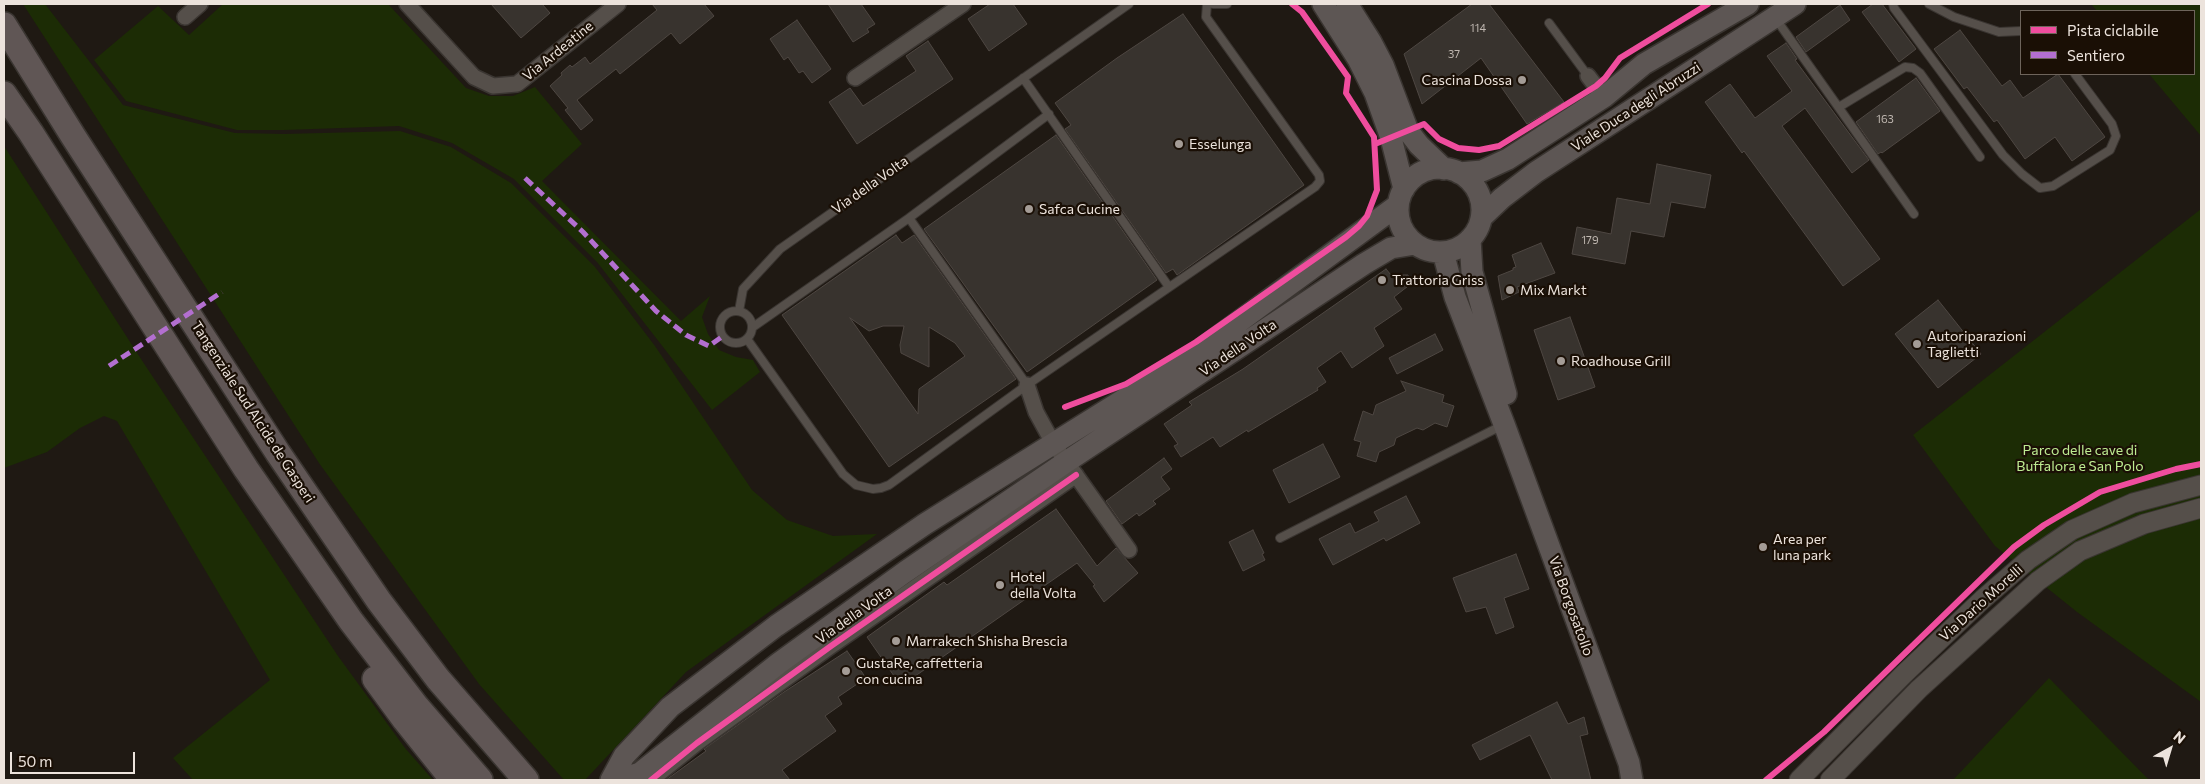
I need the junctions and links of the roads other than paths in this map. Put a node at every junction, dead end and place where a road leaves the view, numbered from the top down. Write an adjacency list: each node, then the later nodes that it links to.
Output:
1 (200, 4): 15 (street)
2 (407, 4): 3 (street, Via Ardeatine)
3 (618, 4)
4 (963, 4): 22 (street)
5 (1129, 4): 23 (lane, Via della Volta)
6 (1207, 4): 37 (lane)
7 (1214, 4): 8 (lane)
8 (1227, 4)
9 (1323, 4): 30 (main road)
10 (1347, 4): 29 (main road)
11 (1748, 4): 25 (main road, Viale Duca degli Abruzzi)
12 (1795, 4): 16 (main road, Viale Duca degli Abruzzi)
13 (1893, 4): 20 (lane)
14 (1930, 4): 19 (lane)
15 (185, 16)
16 (1775, 18): 26 (lane); 33 (main road, Viale Duca degli Abruzzi)
17 (1549, 23): 21 (lane)
18 (4, 25): 54 (highway, Tangenziale Sud Alcide de Gasperi)
19 (2020, 31)
20 (2076, 75)
21 (1588, 76): 25 (street)
22 (855, 78)
23 (1023, 78): 27 (lane); 38 (lane, Via della Volta)
24 (4, 94): 41 (highway)
25 (1604, 97): 29 (main road, Viale Duca degli Abruzzi)
26 (1839, 108): 28 (lane); 31 (lane)
27 (1049, 114): 32 (lane); 37 (lane)
28 (1980, 157)
29 (1451, 171): 30 (main road, Via della Volta); 33 (main road)
30 (1401, 197): 35 (main road); 44 (main road, Via della Volta)
31 (1914, 214)
32 (909, 218): 39 (lane); 42 (lane)
33 (1481, 218): 34 (main road)
34 (1470, 239): 36 (main road); 45 (main road, Via Borgosatollo)
35 (1415, 244): 36 (main road, Via della Volta); 46 (main road, Via della Volta)
36 (1442, 252): 43 (main road, Via Borgosatollo)
37 (1169, 287): 42 (lane)
38 (739, 310): 39 (lane); 40 (lane)
39 (753, 327): 40 (lane)
40 (747, 339): 42 (lane)
41 (170, 350): 52 (highway); 53 (highway)
42 (1027, 385): 44 (street)
43 (1504, 424): 45 (main road, Via Borgosatollo); 49 (lane)
44 (1053, 443): 46 (street); 55 (main road, Via della Volta)
45 (1513, 448): 51 (main road, Via Borgosatollo)
46 (1071, 469): 50 (street); 56 (main road, Via della Volta); 57 (street, Via della Volta)
47 (2201, 485): 58 (street, Via Dario Morelli)
48 (2201, 508): 59 (street, Via Dario Morelli)
49 (1280, 538)
50 (1129, 550)
51 (1631, 776)
52 (453, 780)
53 (480, 780)
54 (526, 780)
55 (611, 780)
56 (618, 780)
57 (651, 780)
58 (1799, 780)
59 (1830, 780)

